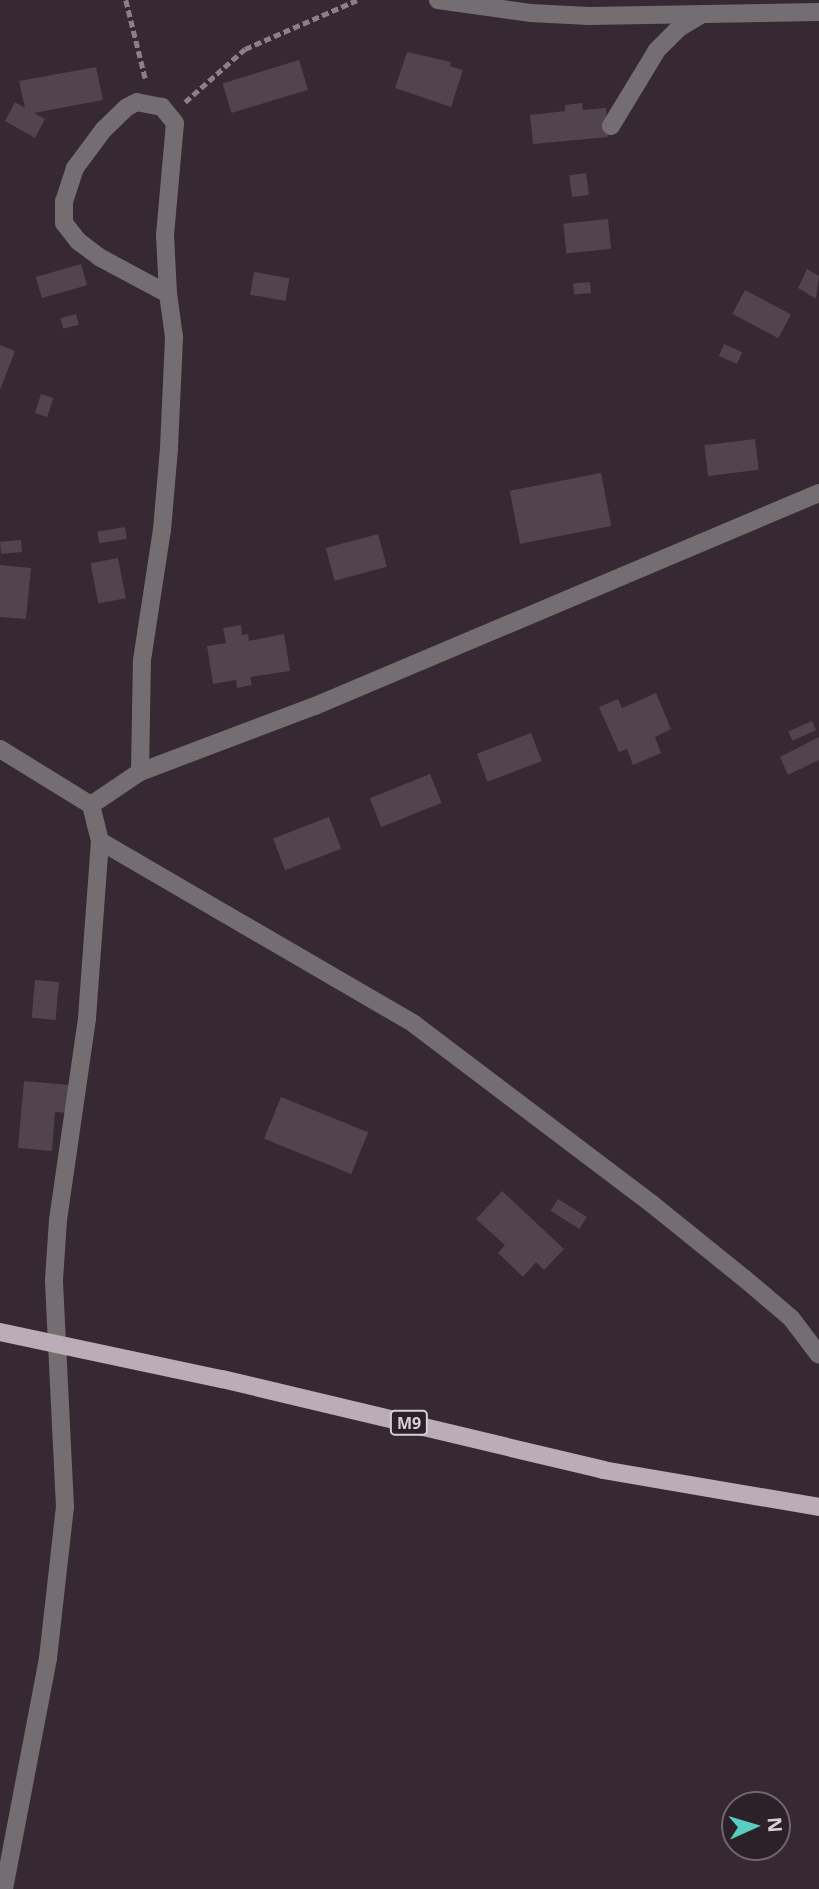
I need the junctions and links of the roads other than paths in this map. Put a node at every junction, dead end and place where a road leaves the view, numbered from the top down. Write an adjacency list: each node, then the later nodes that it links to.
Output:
1 (438, 0): 3 (street)
2 (819, 12): 3 (street)
3 (702, 14): 4 (street)
4 (611, 126)
5 (168, 294): 5 (street); 8 (street)
6 (819, 493): 8 (street)
7 (0, 749): 9 (street)
8 (140, 772): 9 (street)
9 (92, 805): 10 (street)
10 (100, 841): 12 (street); 13 (street)
11 (0, 1332): 12 (main road, M9)
12 (55, 1344): 14 (main road, M9); 15 (street)
13 (819, 1355)
14 (819, 1507)
15 (4, 1889)

